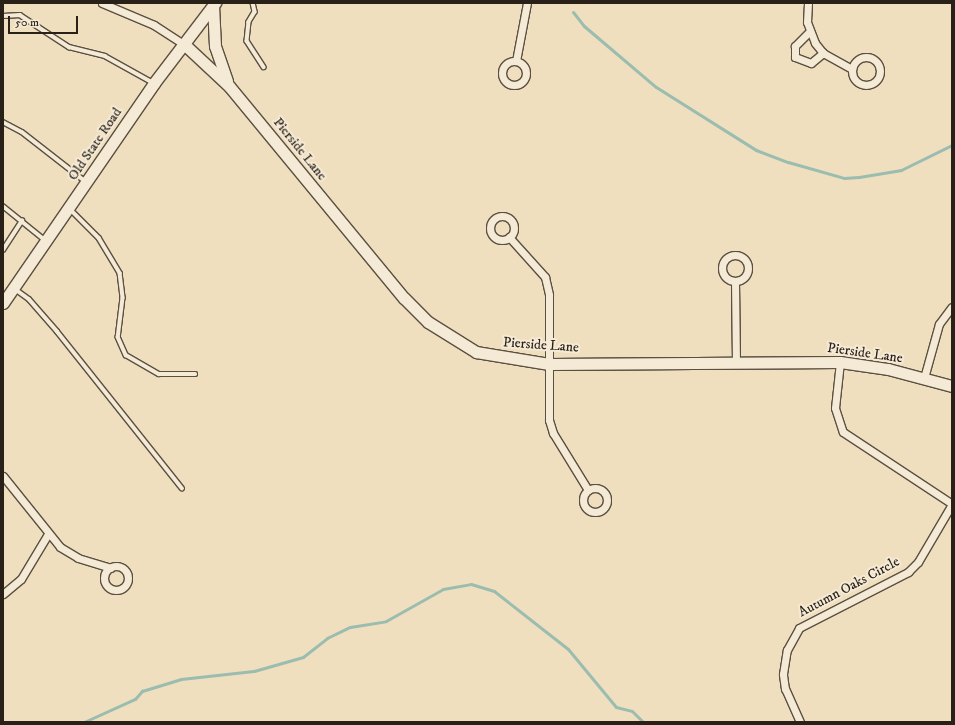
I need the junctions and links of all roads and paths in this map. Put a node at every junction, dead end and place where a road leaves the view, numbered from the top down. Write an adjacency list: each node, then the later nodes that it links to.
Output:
1 (102, 3): 8 (street, Pierside Lane)
2 (253, 3): 11 (lane)
3 (527, 3): 10 (street)
4 (808, 3): 7 (street)
5 (214, 4): 8 (street, Old State Road); 14 (street)
6 (3, 16): 13 (lane)
7 (809, 32): 9 (street); 9 (street)
8 (185, 45): 13 (street, Old State Road); 14 (street, Pierside Lane)
9 (822, 53): 12 (street)
10 (516, 61)
11 (264, 67)
12 (852, 69)
13 (154, 83): 16 (street, Old State Road)
14 (229, 86): 28 (street, Pierside Lane)
15 (3, 122): 16 (lane)
16 (86, 182): 18 (street, Old State Road)
17 (3, 206): 19 (lane)
18 (70, 209): 21 (street, Old State Road); 29 (lane)
19 (22, 221): 21 (lane); 22 (lane)
20 (509, 237): 28 (street)
21 (48, 242): 24 (street, Old State Road)
22 (3, 250)
23 (735, 281): 26 (street)
24 (7, 295): 33 (lane)
25 (952, 307): 30 (street)
26 (736, 361): 27 (street, Pierside Lane); 28 (street, Pierside Lane)
27 (840, 362): 30 (street, Pierside Lane); 35 (street)
28 (549, 364): 34 (street)
29 (195, 374)
30 (924, 378): 31 (street, Pierside Lane)
31 (952, 386)
32 (3, 476): 36 (street)
33 (182, 488)
34 (588, 490)
35 (952, 504): 39 (street, Autumn Oaks Circle)
36 (48, 534): 37 (street); 38 (street)
37 (110, 568)
38 (3, 594)
39 (800, 722)

